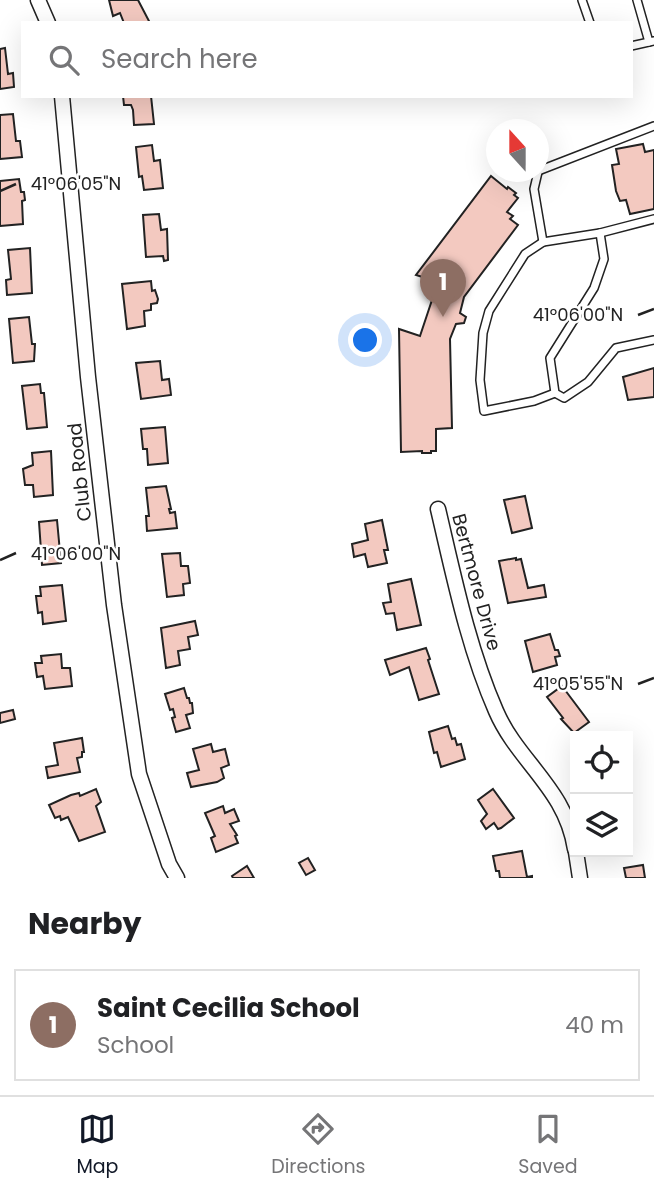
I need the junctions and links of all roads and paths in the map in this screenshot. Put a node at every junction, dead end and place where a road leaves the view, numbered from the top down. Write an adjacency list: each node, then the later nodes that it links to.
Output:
1 (38, 0): 4 (street)
2 (582, 0): 5 (lane)
3 (637, 0): 6 (lane)
4 (47, 21)
5 (589, 21)
6 (651, 41): 7 (lane)
7 (633, 46)
8 (61, 98): 20 (street, Club Road)
9 (654, 126): 10 (lane)
10 (549, 167)
11 (536, 182): 14 (lane)
12 (654, 219): 13 (lane)
13 (600, 233): 14 (lane); 16 (lane)
14 (543, 242): 16 (lane)
15 (654, 340): 16 (lane)
16 (555, 393)
17 (438, 509): 18 (street, Bertmore Drive)
18 (570, 834)
19 (576, 857): 21 (street, Bertmore Drive)
20 (177, 878)
21 (580, 878)

